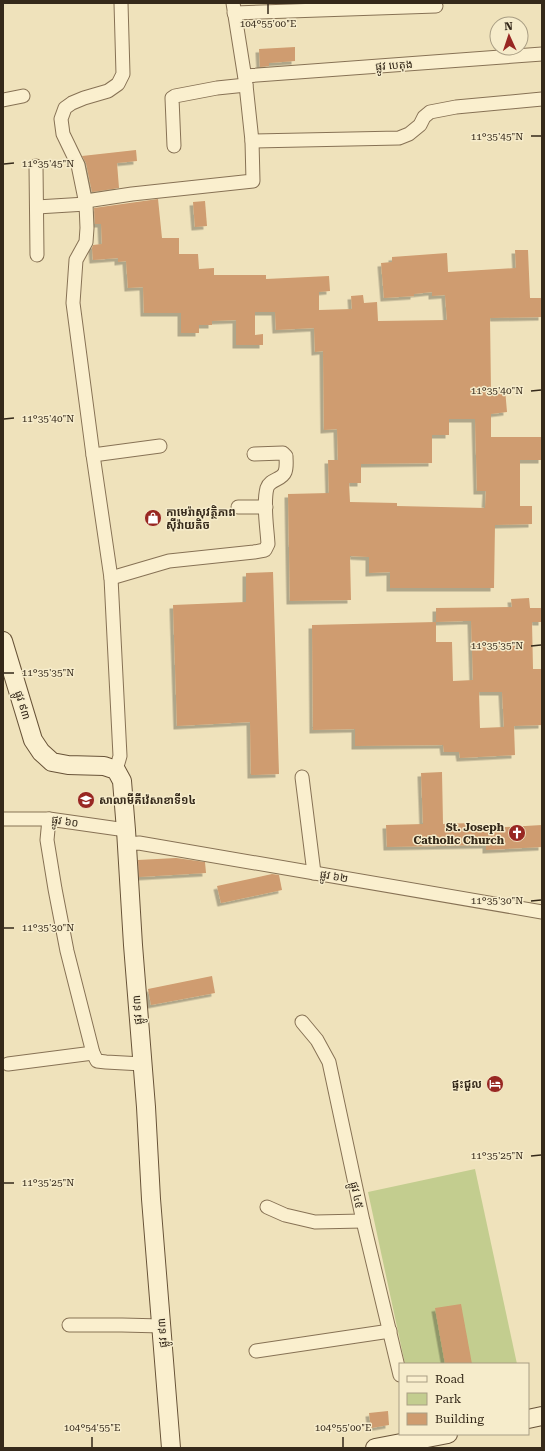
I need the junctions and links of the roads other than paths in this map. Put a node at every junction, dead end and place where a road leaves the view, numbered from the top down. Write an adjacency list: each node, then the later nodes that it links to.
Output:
1 (122, 3): 13 (street)
2 (368, 6): 3 (street); 4 (street)
3 (436, 6)
4 (234, 8): 6 (street)
5 (542, 54): 6 (street, ផ្លូវ បេតុង)
6 (246, 81): 10 (street); 11 (street, ផ្លូវ បេតុង)
7 (23, 96): 9 (street)
8 (542, 99): 10 (street)
9 (3, 100)
10 (252, 141): 13 (street)
11 (174, 146)
12 (36, 166): 14 (street)
13 (86, 202): 14 (street); 18 (street)
14 (37, 207): 15 (street)
15 (37, 255)
16 (160, 446): 18 (street)
17 (254, 454): 20 (street)
18 (93, 455): 21 (street)
19 (238, 507): 20 (street)
20 (266, 507): 21 (street)
21 (111, 578): 23 (street)
22 (3, 641): 23 (street, ផ្លូវ ៩៣)
23 (116, 770): 27 (street, ផ្លូវ ៩៣)
24 (302, 778): 28 (street)
25 (3, 819): 26 (street, ផ្លូវ ៦០)
26 (49, 819): 27 (street, ផ្លូវ ៦០); 31 (street)
27 (126, 837): 28 (street, ផ្លូវ ៦២); 33 (street, ផ្លូវ ៩៣)
28 (314, 873): 29 (street, ផ្លូវ ៦២)
29 (542, 912)
30 (302, 1022): 35 (street, ផ្លូវ ៤៥)
31 (93, 1053): 32 (street); 33 (street)
32 (8, 1064)
33 (142, 1064): 37 (street, ផ្លូវ ៩៣)
34 (267, 1207): 35 (street)
35 (363, 1221): 38 (street, ផ្លូវ ៤៥)
36 (69, 1325): 37 (street)
37 (162, 1326): 45 (street, ផ្លូវ ៩៣)
38 (390, 1331): 39 (street); 40 (street, ផ្លូវ ៤៥)
39 (256, 1351)
40 (399, 1371)
41 (542, 1416): 42 (street)
42 (529, 1419)
43 (443, 1435): 44 (street)
44 (414, 1441): 46 (street)
45 (171, 1448)
46 (375, 1448)

